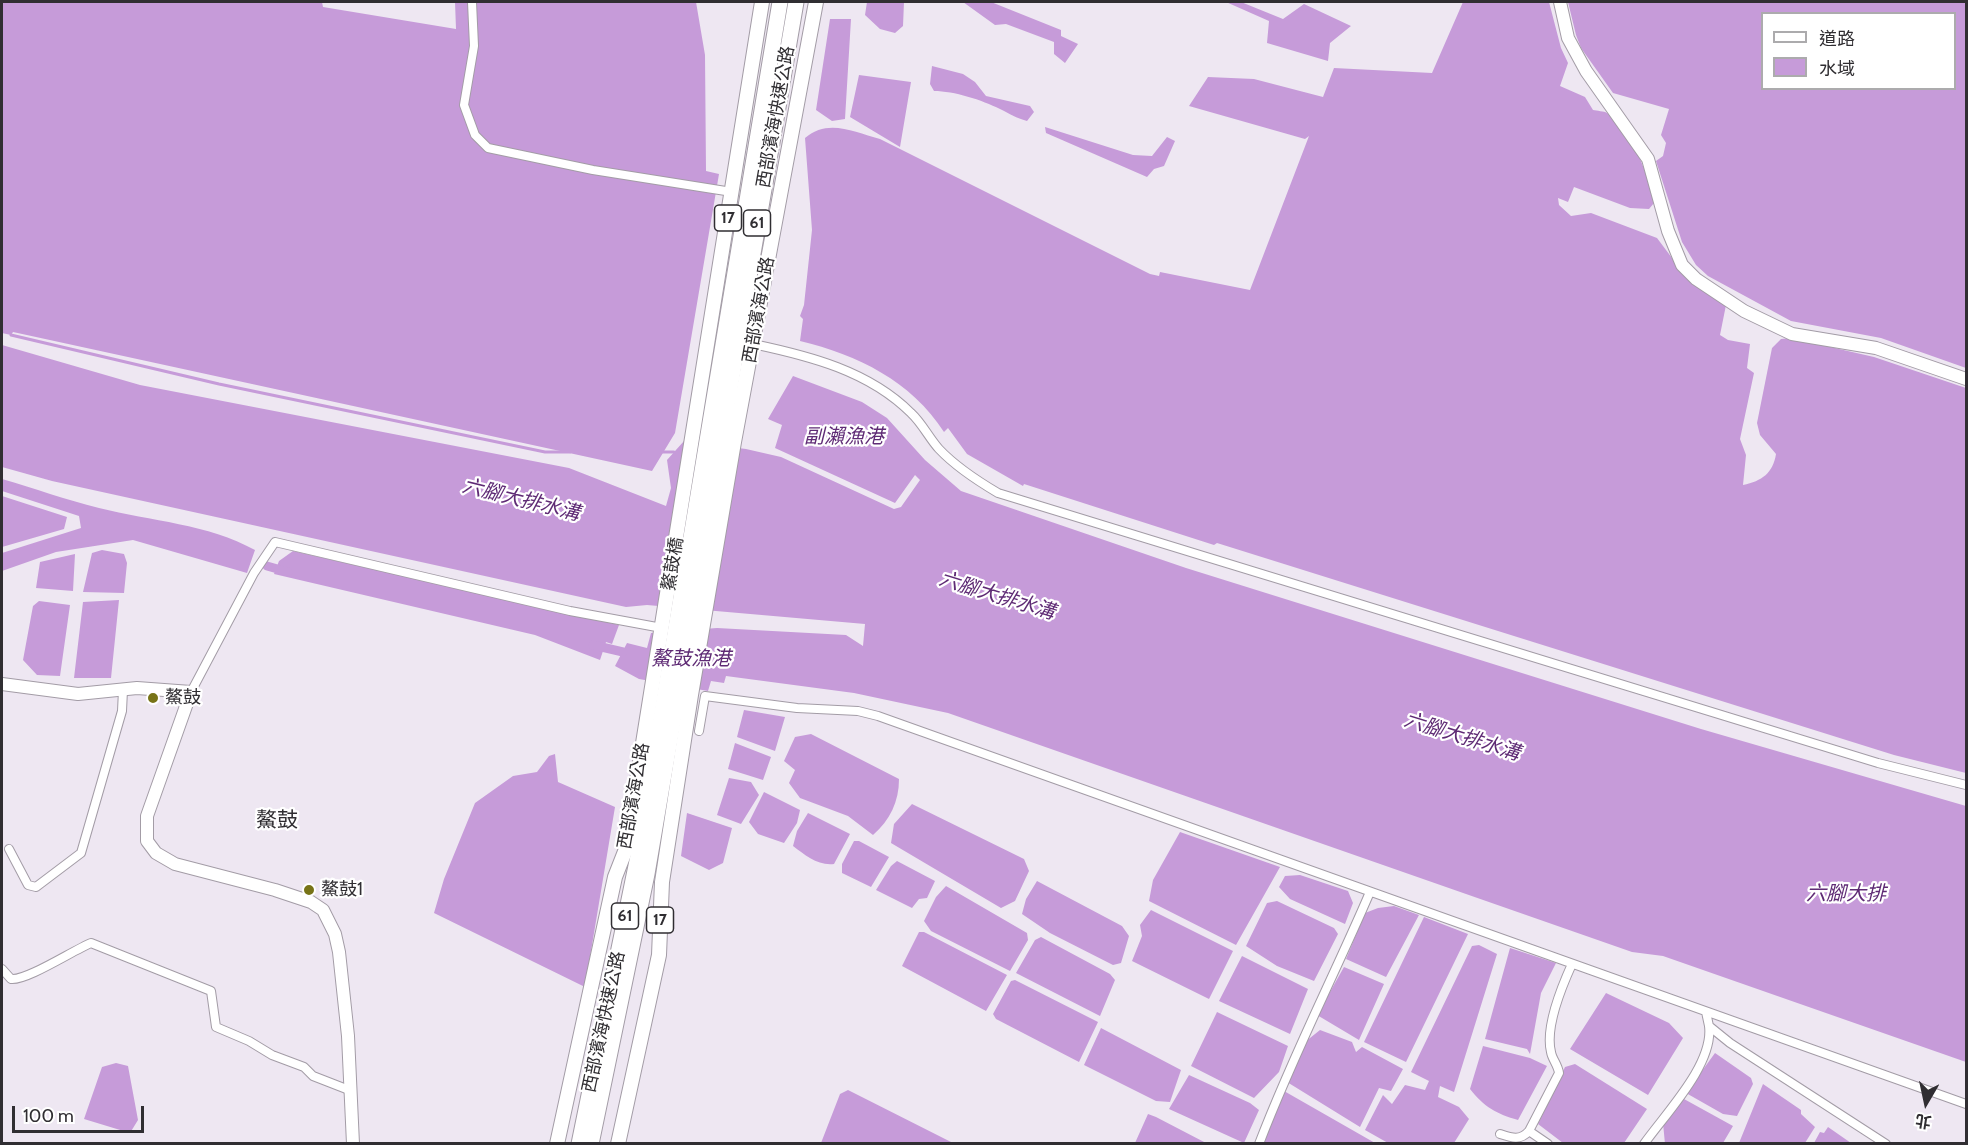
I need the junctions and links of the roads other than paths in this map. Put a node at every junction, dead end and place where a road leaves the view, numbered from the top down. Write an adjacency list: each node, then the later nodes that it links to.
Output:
1 (472, 2): 7 (street)
2 (762, 2): 7 (main road, 17)
3 (780, 2): 10 (highway, 西部濱海快速公路 / 61)
4 (796, 2): 10 (highway, 西部濱海快速公路 / 61)
5 (816, 2): 8 (main road, 西部濱海公路)
6 (1560, 2): 9 (street)
7 (732, 192): 11 (main road, 鰲鼓橋 / 17)
8 (753, 344): 10 (main road, 西部濱海公路); 17 (street)
9 (1966, 379)
10 (720, 443): 15 (highway, 鰲鼓橋 / 61)
11 (662, 628): 14 (street); 15 (main road, 鰲鼓橋 / 17)
12 (4, 688): 13 (street)
13 (123, 690): 14 (street); 18 (street)
14 (191, 692): 24 (street)
15 (670, 693): 29 (main road, 西部濱海公路 / 17); 30 (highway, 西部濱海快速公路 / 61); 31 (highway, 西部濱海快速公路 / 61); 32 (main road, 17)
16 (699, 731): 19 (street)
17 (1966, 785)
18 (9, 849)
19 (1370, 892): 20 (street); 33 (street)
20 (1572, 964): 22 (street); 26 (street)
21 (2, 969): 24 (street)
22 (1706, 1012): 23 (street); 25 (street)
23 (1708, 1026): 35 (street); 36 (street)
24 (350, 1090): 28 (street)
25 (1966, 1104)
26 (1529, 1131): 27 (street); 34 (street)
27 (1500, 1134)
28 (353, 1143)
29 (557, 1143)
30 (579, 1143)
31 (591, 1143)
32 (618, 1143)
33 (1259, 1143)
34 (1548, 1143)
35 (1644, 1143)
36 (1886, 1143)

